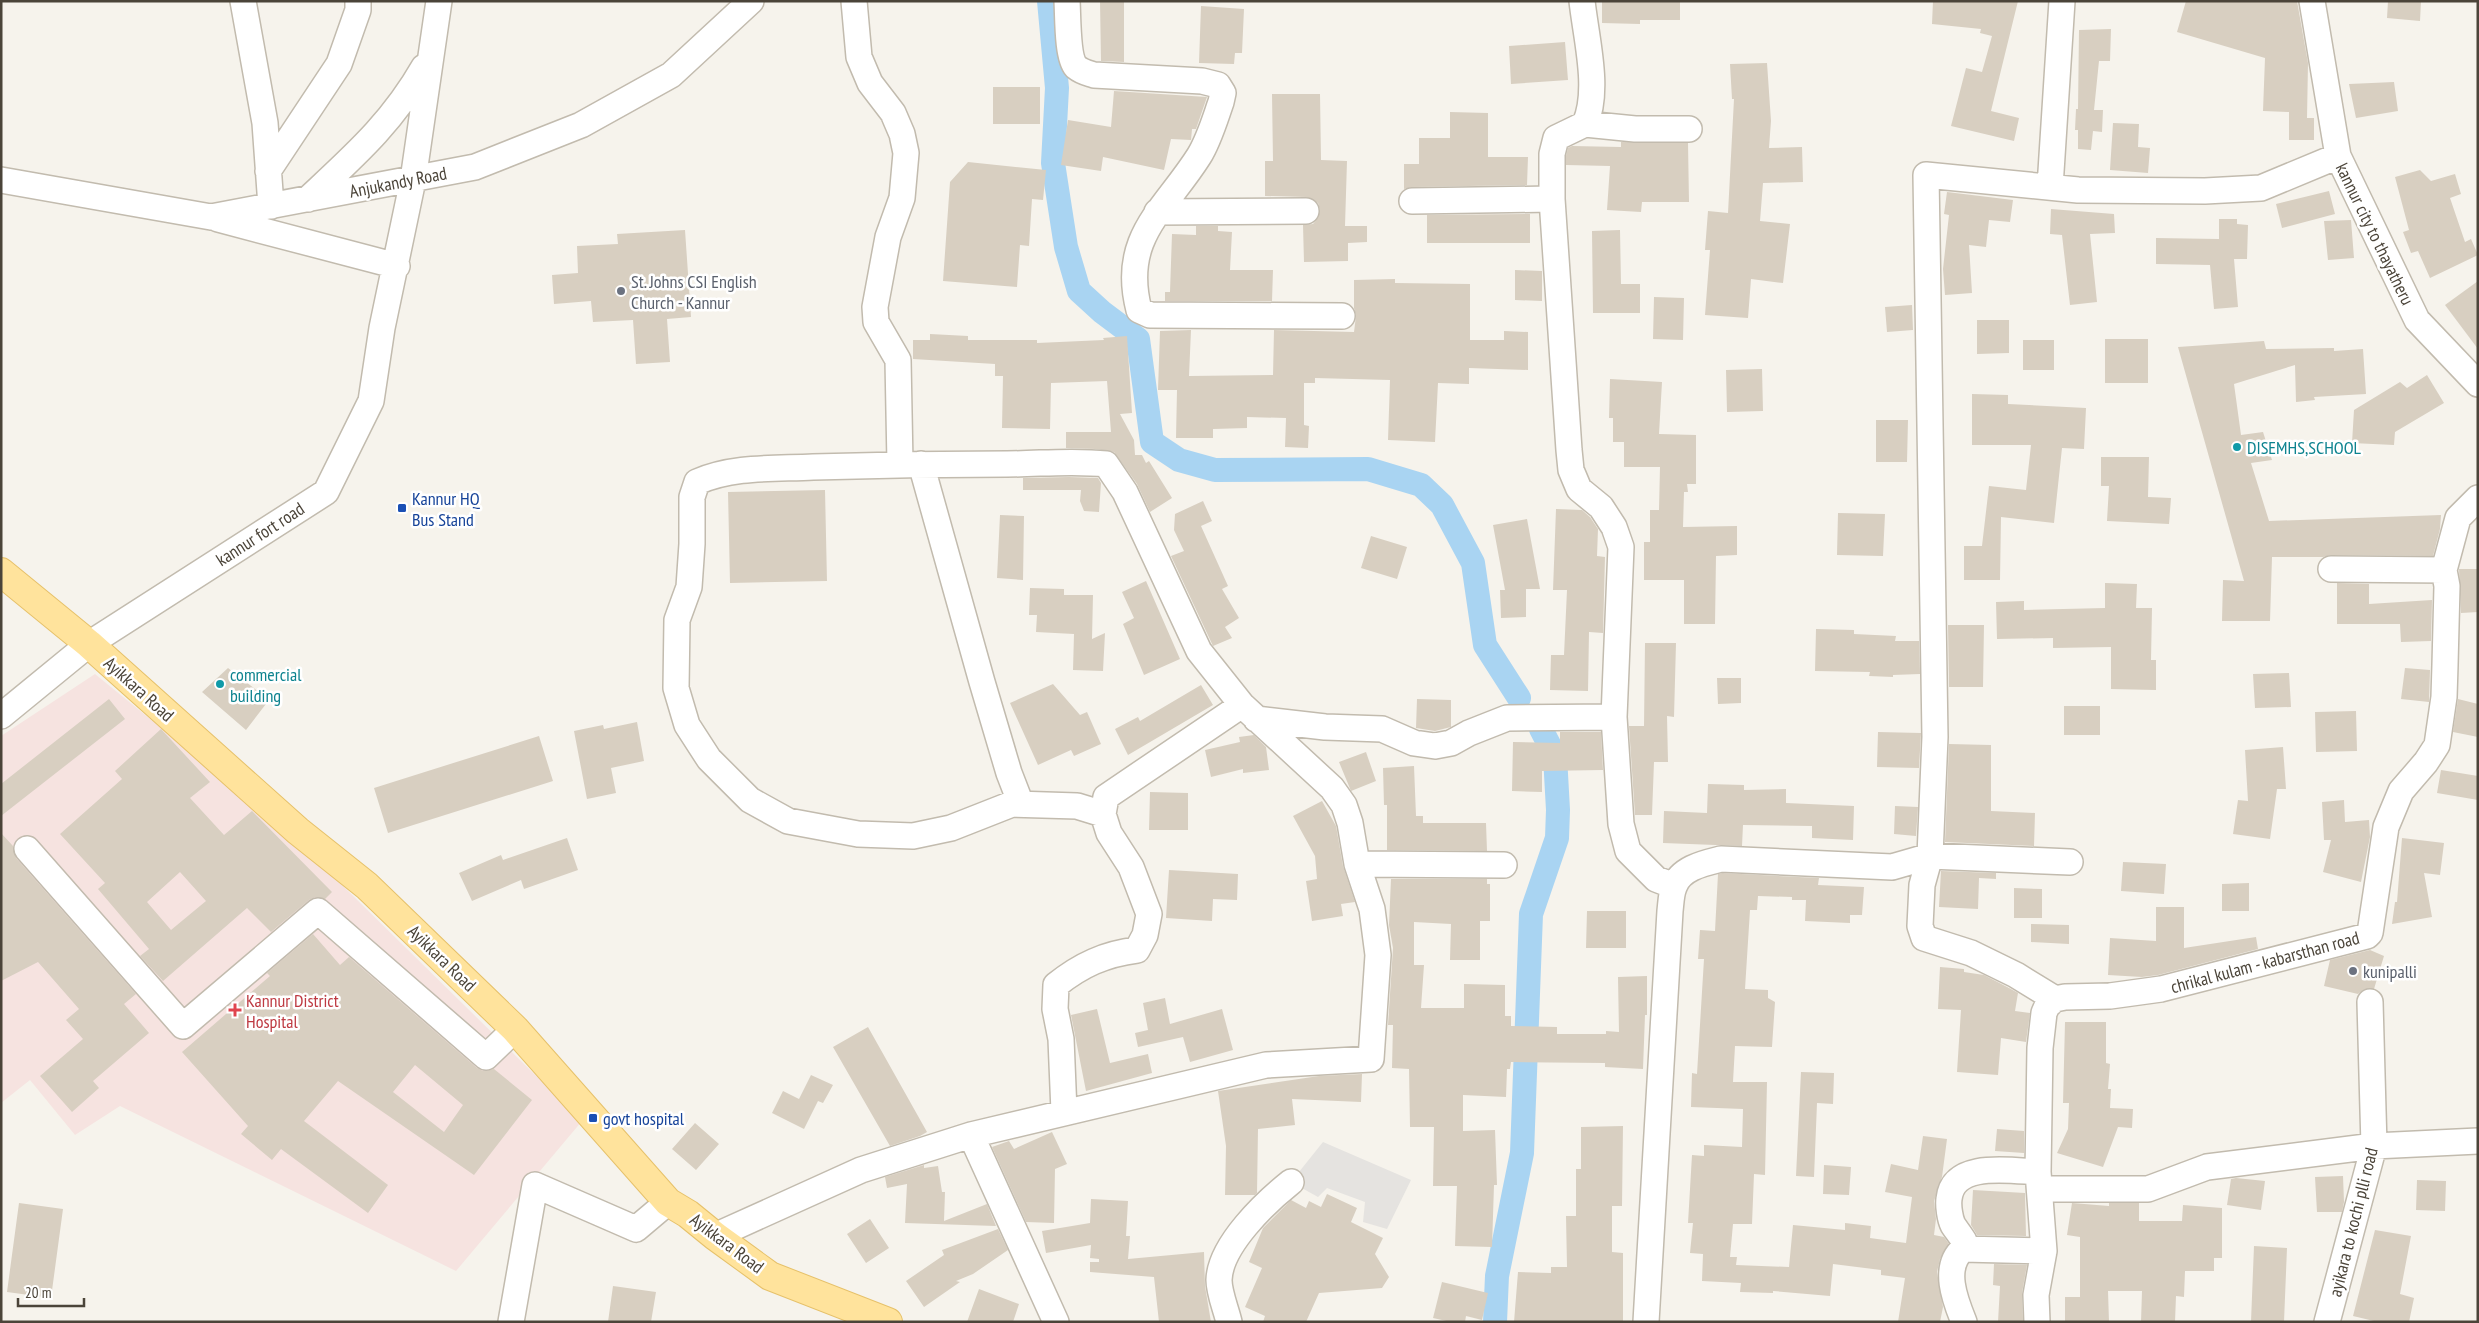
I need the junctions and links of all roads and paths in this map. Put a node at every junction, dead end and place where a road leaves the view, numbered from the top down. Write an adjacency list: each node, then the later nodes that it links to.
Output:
1 (243, 1): 14 (street)
2 (358, 1): 14 (street)
3 (439, 1): 10 (street, kannur fort road)
4 (854, 1): 28 (street)
5 (1067, 1): 23 (street)
6 (1582, 1): 11 (street)
7 (2062, 1): 17 (street)
8 (2312, 1): 13 (street, kannur city to thayatheru)
9 (742, 5): 16 (street, Anjukandy Road)
10 (430, 55): 16 (street, kannur fort road); 18 (street)
11 (1585, 124): 12 (street); 19 (street)
12 (1689, 129)
13 (2338, 156): 17 (street); 27 (street, kannur city to thayatheru)
14 (268, 171): 21 (street)
15 (1, 180): 24 (street, Anjukandy Road)
16 (413, 180): 18 (street, Anjukandy Road); 25 (street, kannur fort road)
17 (2050, 187): 40 (street)
18 (308, 199): 21 (street, Anjukandy Road)
19 (1552, 200): 20 (street); 36 (street)
20 (1412, 201)
21 (271, 206): 24 (street, Anjukandy Road)
22 (1306, 211): 23 (street)
23 (1157, 212): 26 (street)
24 (211, 217): 25 (street)
25 (396, 266): 33 (street, kannur fort road)
26 (1342, 316)
27 (2478, 384)
28 (910, 464): 34 (street); 37 (street); 37 (street)
29 (2478, 498): 31 (street, chrikal kulam - kabarsthan road)
30 (2332, 569): 31 (street)
31 (2444, 570): 45 (street, chrikal kulam - kabarsthan road)
32 (1, 572): 33 (main road, Ayikkara Road)
33 (89, 644): 35 (street, kannur fort road); 47 (main road, Ayikkara Road)
34 (1249, 712): 36 (street); 38 (street); 42 (street)
35 (1, 716)
36 (1614, 717): 44 (street)
37 (1021, 804): 38 (street)
38 (1103, 814): 48 (street)
39 (27, 849): 47 (street)
40 (1930, 856): 41 (street); 44 (street); 45 (street)
41 (2070, 862)
42 (1357, 864): 43 (street); 48 (street)
43 (1504, 865)
44 (1674, 886): 62 (street)
45 (2055, 999): 52 (street)
46 (2370, 1002): 51 (street, ayikara to kochi plli road)
47 (515, 1029): 54 (main road, Ayikkara Road)
48 (1064, 1112): 49 (street)
49 (971, 1135): 55 (street); 60 (street)
50 (2478, 1141): 51 (street)
51 (2374, 1146): 52 (street); 65 (street, ayikara to kochi plli road)
52 (2039, 1180): 56 (street); 57 (street)
53 (1291, 1182): 61 (street)
54 (668, 1202): 55 (main road, Ayikkara Road); 58 (street)
55 (715, 1236): 59 (main road, Ayikkara Road)
56 (1963, 1249): 57 (street); 63 (street)
57 (2044, 1251): 64 (street)
58 (511, 1322)
59 (888, 1322)
60 (1056, 1322)
61 (1229, 1322)
62 (1646, 1322)
63 (1964, 1322)
64 (2037, 1322)
65 (2327, 1322)

